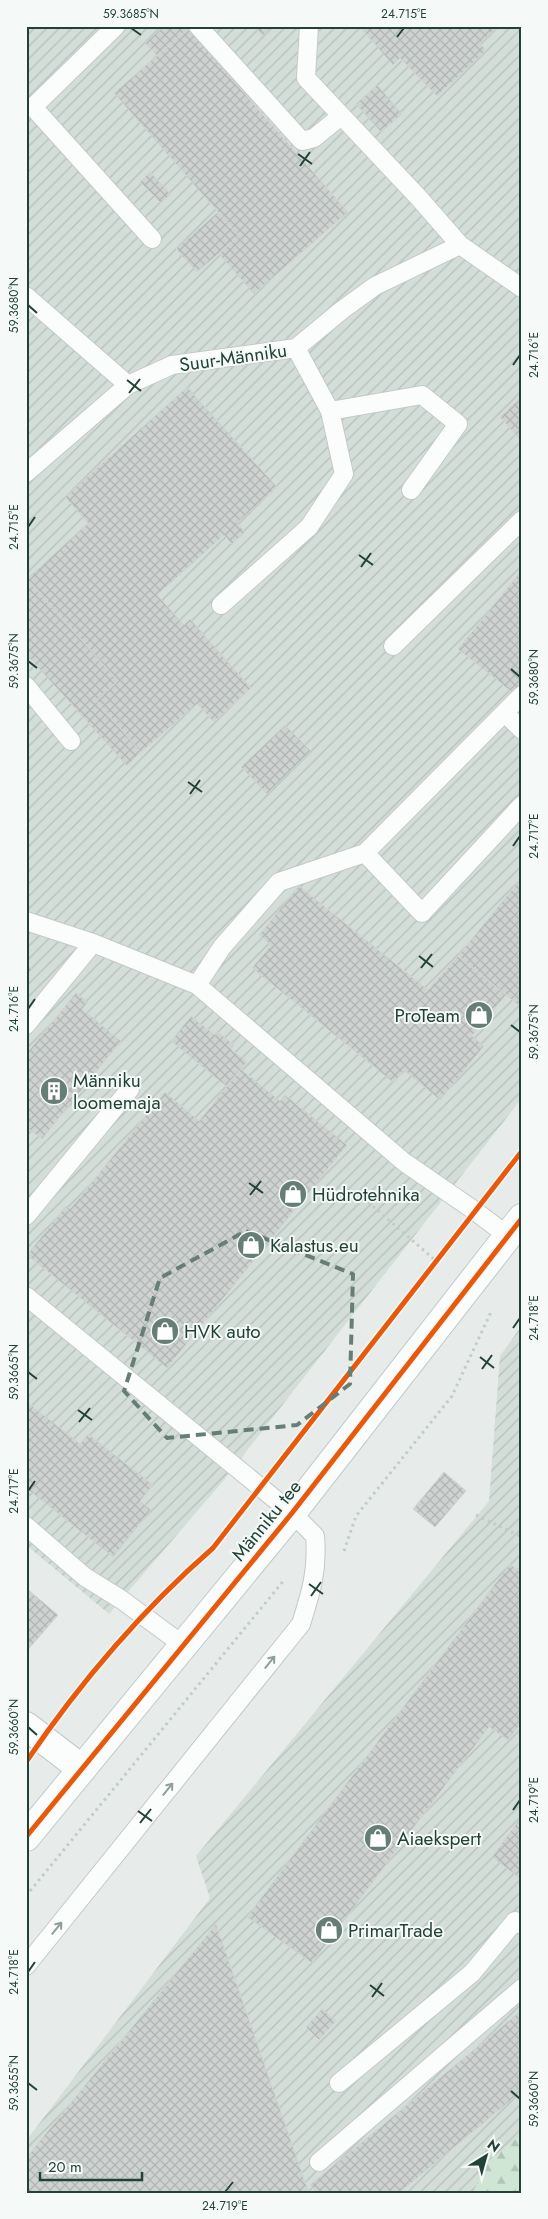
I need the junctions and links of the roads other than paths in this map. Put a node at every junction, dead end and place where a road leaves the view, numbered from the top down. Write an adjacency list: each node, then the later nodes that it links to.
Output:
1 (198, 26): 4 (lane)
2 (309, 26): 4 (lane)
3 (104, 30): 5 (lane)
4 (341, 116): 6 (lane)
5 (152, 239)
6 (460, 245): 7 (lane); 9 (lane, Suur-Männiku)
7 (522, 288)
8 (26, 296): 10 (lane)
9 (296, 348): 10 (lane, Suur-Männiku); 11 (lane)
10 (128, 385): 12 (lane, Suur-Männiku)
11 (330, 411): 13 (lane); 15 (lane)
12 (26, 473)
13 (411, 490)
14 (522, 520): 16 (lane)
15 (221, 605)
16 (393, 646)
17 (26, 686): 21 (lane)
18 (522, 695): 19 (lane)
19 (506, 714): 20 (lane); 23 (lane)
20 (522, 730)
21 (71, 740)
22 (522, 804): 23 (lane)
23 (365, 853): 26 (lane)
24 (26, 920): 25 (lane)
25 (93, 943): 26 (lane); 27 (lane)
26 (197, 985): 30 (lane)
27 (26, 1025)
28 (130, 1089): 29 (lane)
29 (26, 1216)
30 (515, 1227): 32 (street, Männiku tee)
31 (26, 1296): 32 (lane)
32 (292, 1513): 34 (street, Männiku tee); 39 (lane, one-way to 32)
33 (26, 1526): 34 (lane)
34 (183, 1645): 36 (street, Männiku tee)
35 (26, 1726): 36 (street)
36 (82, 1768): 37 (street, Männiku tee)
37 (26, 1836)
38 (522, 1925): 41 (lane)
39 (26, 1966)
40 (522, 1988): 42 (lane)
41 (339, 2082)
42 (319, 2162)

